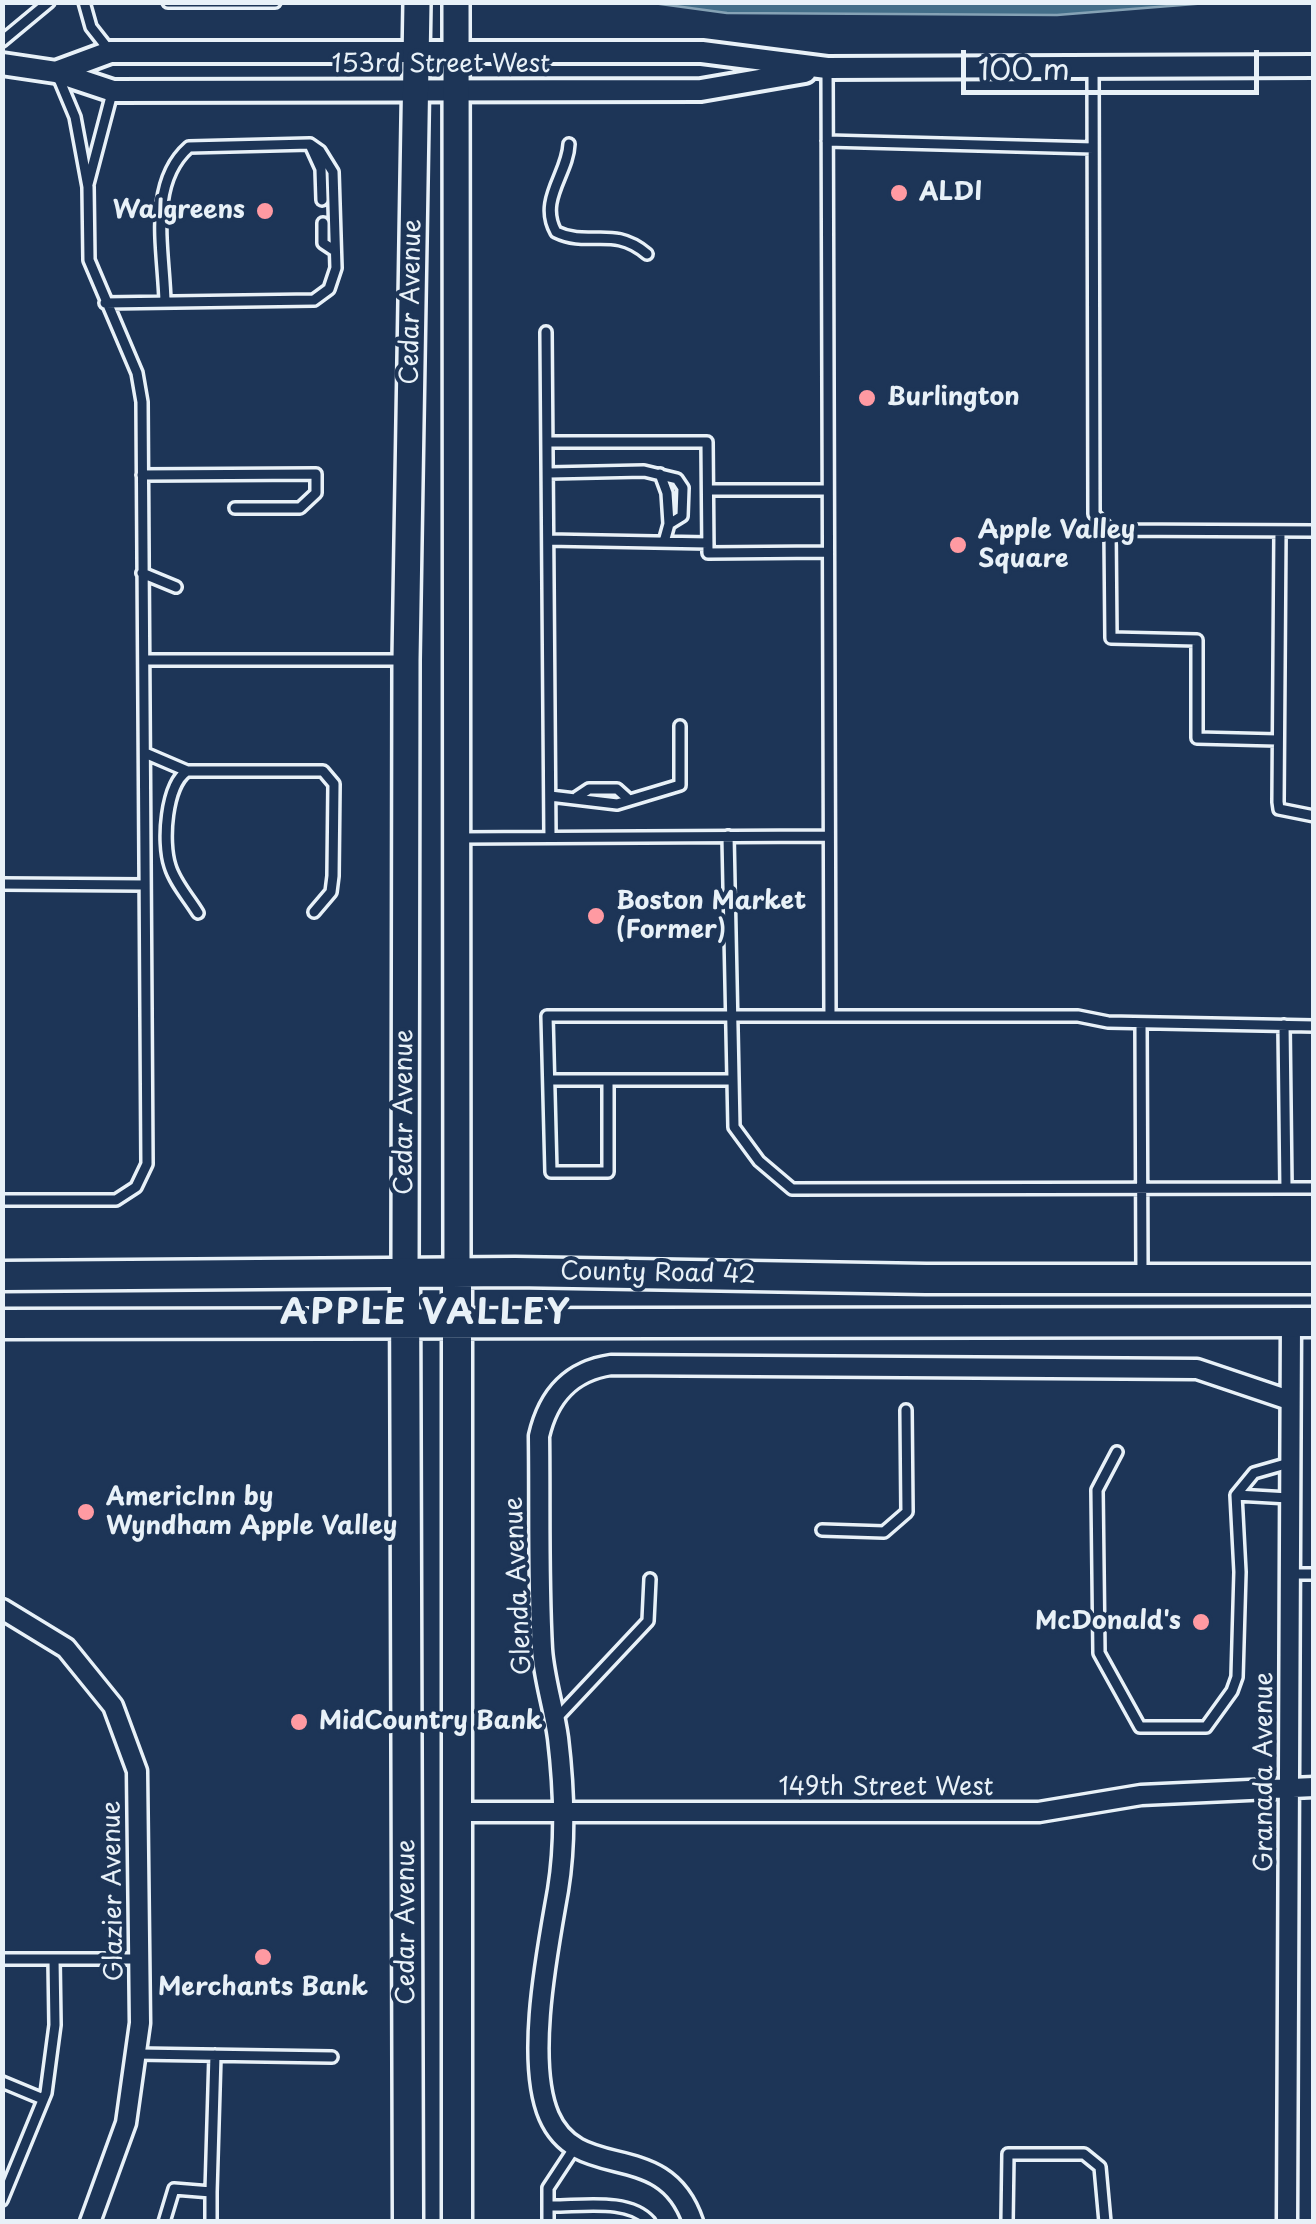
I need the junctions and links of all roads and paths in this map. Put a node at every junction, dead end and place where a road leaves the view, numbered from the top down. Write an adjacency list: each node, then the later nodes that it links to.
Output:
1 (48, 2): 7 (lane)
2 (84, 2): 8 (lane)
3 (168, 2): 4 (lane)
4 (275, 2)
5 (417, 2): 9 (main road, Cedar Avenue)
6 (456, 2): 10 (main road, Cedar Avenue)
7 (2, 40)
8 (110, 52): 9 (street, 153rd Street West); 15 (street, 153rd Street West)
9 (417, 52): 10 (street, 153rd Street West); 16 (main road, Cedar Avenue)
10 (456, 52): 14 (street, 153rd Street West); 17 (main road, Cedar Avenue)
11 (2, 64): 15 (street, 153rd Street West)
12 (1314, 66): 13 (street, 153rd Street West)
13 (1093, 67): 14 (street, 153rd Street West); 22 (lane)
14 (827, 68): 17 (street, 153rd Street West); 19 (lane)
15 (56, 72): 18 (street, 153rd Street West); 23 (lane)
16 (416, 90): 17 (street, 153rd Street West); 18 (street, 153rd Street West); 49 (main road, Cedar Avenue)
17 (456, 90): 59 (main road, Cedar Avenue)
18 (112, 91): 23 (lane)
19 (827, 141): 22 (lane); 36 (lane)
20 (310, 144): 24 (lane); 26 (lane); 28 (lane)
21 (570, 144): 27 (lane)
22 (1094, 148): 39 (lane)
23 (88, 187): 29 (lane)
24 (322, 200)
25 (323, 223): 26 (lane)
26 (335, 251): 28 (lane)
27 (647, 254)
28 (165, 302): 29 (lane)
29 (105, 303): 34 (lane)
30 (546, 332): 31 (lane)
31 (549, 442): 32 (lane); 35 (lane)
32 (548, 473): 33 (lane); 42 (lane)
33 (660, 474): 38 (lane); 38 (lane)
34 (142, 475): 37 (lane); 46 (lane)
35 (708, 490): 36 (lane); 44 (lane)
36 (826, 490): 45 (lane)
37 (236, 508)
38 (668, 524): 43 (lane)
39 (1110, 530): 40 (lane); 51 (lane)
40 (1280, 530): 41 (lane); 51 (lane)
41 (1314, 531)
42 (548, 540): 43 (lane); 54 (lane)
43 (664, 542): 44 (lane)
44 (708, 543): 45 (lane)
45 (826, 552): 57 (lane)
46 (142, 573): 47 (lane); 48 (lane)
47 (176, 587)
48 (146, 660): 49 (lane); 52 (lane)
49 (406, 660): 76 (main road, Cedar Avenue)
50 (680, 726): 54 (lane)
51 (1277, 740): 55 (lane)
52 (145, 753): 53 (lane); 61 (lane)
53 (187, 771): 62 (lane); 63 (lane)
54 (550, 796): 58 (lane)
55 (1314, 816)
56 (728, 836): 57 (lane); 58 (lane); 64 (lane)
57 (826, 836): 65 (lane)
58 (550, 837): 59 (lane)
59 (458, 838): 77 (main road, Cedar Avenue)
60 (2, 884): 61 (lane)
61 (144, 885): 75 (lane)
62 (314, 912)
63 (198, 913)
64 (732, 1016): 65 (lane); 69 (lane); 71 (lane)
65 (830, 1016): 66 (lane)
66 (1141, 1023): 67 (lane); 72 (lane)
67 (1284, 1025): 68 (lane); 73 (lane)
68 (1314, 1026)
69 (549, 1080): 70 (lane); 70 (lane)
70 (608, 1080): 71 (lane)
71 (733, 1080): 72 (lane)
72 (1142, 1187): 73 (lane); 79 (lane)
73 (1286, 1188): 74 (lane)
74 (1314, 1188)
75 (2, 1200)
76 (405, 1273): 77 (highway, County Road 42); 78 (highway, County Road 42); 82 (highway, Cedar Avenue)
77 (456, 1274): 79 (highway, County Road 42); 84 (highway, Cedar Avenue)
78 (2, 1276)
79 (1142, 1278): 80 (highway, County Road 42)
80 (1314, 1280)
81 (1302, 1322): 84 (highway, County Road 42); 85 (street, Granada Avenue)
82 (404, 1323): 83 (highway, County Road 42); 84 (highway, County Road 42); 116 (highway, Cedar Avenue)
83 (2, 1324)
84 (457, 1324): 99 (highway, Cedar Avenue)
85 (1289, 1400): 88 (street, Granada Avenue); 96 (street, Glenda Avenue)
86 (906, 1410): 91 (lane)
87 (1118, 1452): 89 (lane)
88 (1290, 1463): 89 (lane); 90 (street, Granada Avenue)
89 (1236, 1494): 90 (lane)
90 (1289, 1498): 92 (street, Granada Avenue)
91 (822, 1530)
92 (1290, 1574): 93 (lane); 97 (street, Granada Avenue)
93 (1314, 1574)
94 (650, 1579): 96 (lane)
95 (2, 1609): 103 (street, Glazier Avenue)
96 (555, 1720): 100 (street, Glenda Avenue)
97 (1291, 1787): 98 (street, 149th Street West); 100 (street, 149th Street West); 123 (street, Granada Avenue)
98 (1314, 1787)
99 (458, 1812): 100 (street, 149th Street West); 117 (highway, Cedar Avenue)
100 (562, 1812): 109 (street, Glenda Avenue)
101 (2, 1959): 102 (lane)
102 (54, 1959): 103 (lane); 108 (lane)
103 (140, 1959): 104 (street, Glazier Avenue)
104 (136, 2054): 105 (lane); 113 (street, Glazier Avenue)
105 (215, 2056): 106 (lane); 110 (lane)
106 (332, 2058)
107 (2, 2082): 108 (lane)
108 (44, 2100): 111 (lane)
109 (576, 2146): 112 (lane); 120 (street)
110 (211, 2188): 114 (lane); 115 (lane)
111 (2, 2200)
112 (548, 2206): 118 (lane); 119 (lane)
113 (90, 2222)
114 (164, 2222)
115 (212, 2222)
116 (408, 2222)
117 (457, 2222)
118 (548, 2222)
119 (650, 2222)
120 (694, 2222)
121 (1007, 2222): 122 (lane)
122 (1105, 2222)
123 (1287, 2222)

